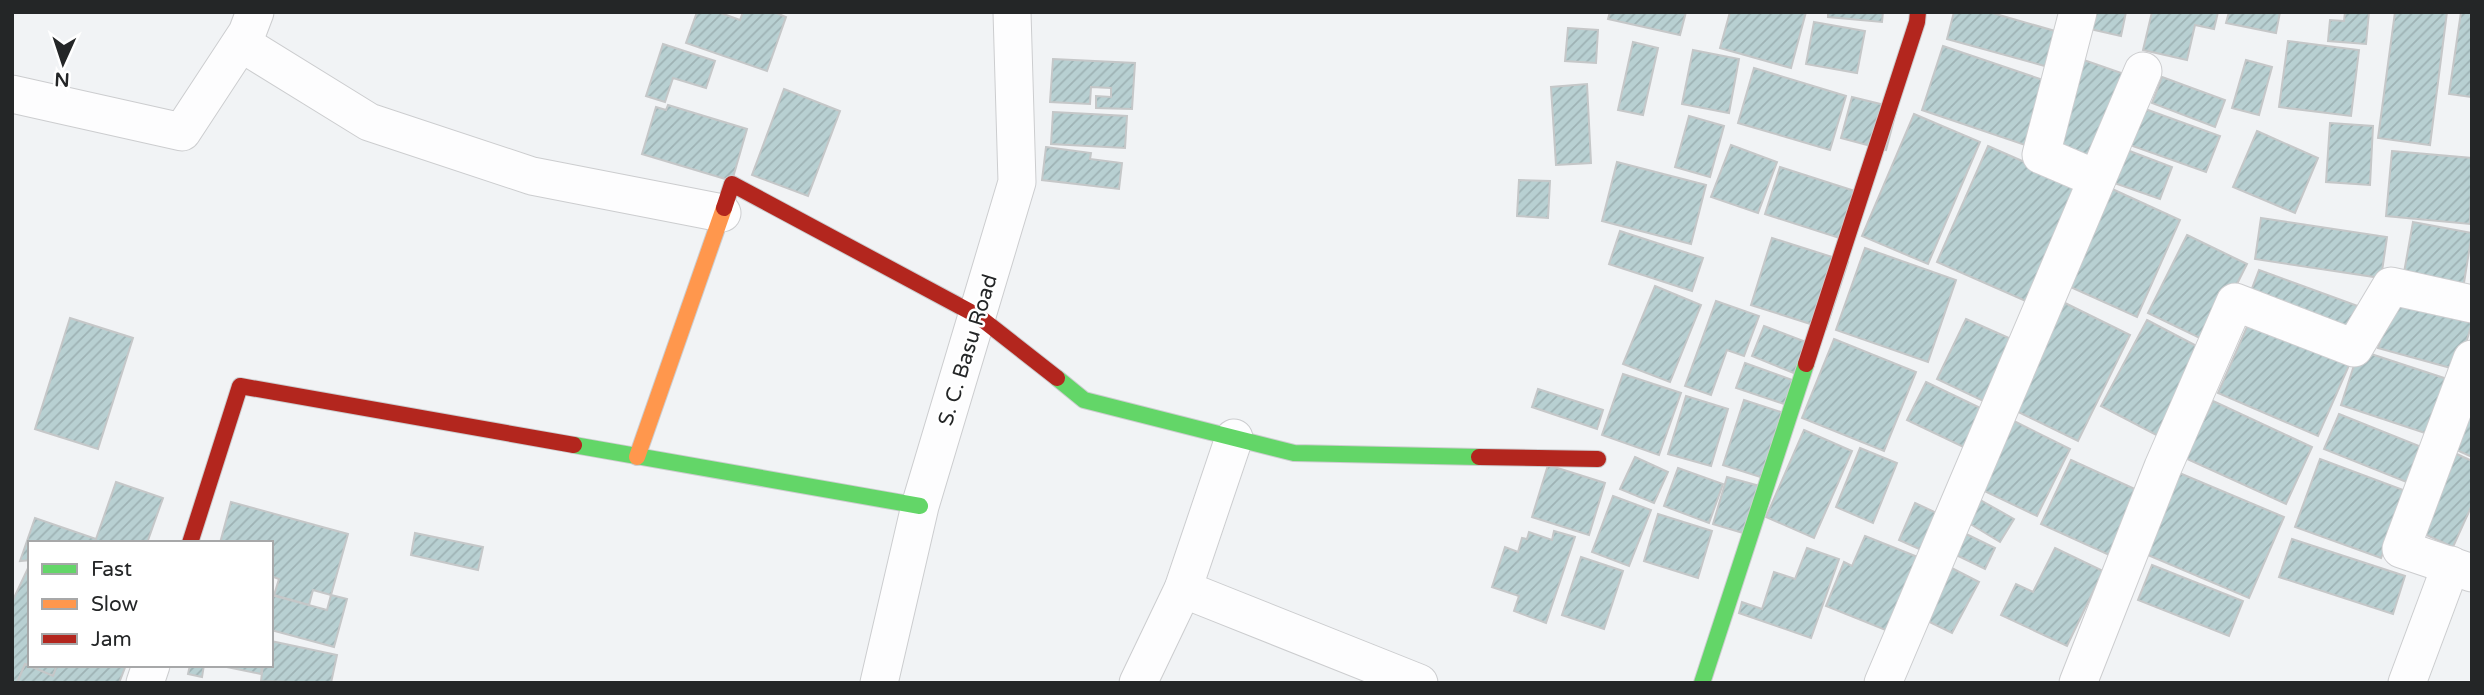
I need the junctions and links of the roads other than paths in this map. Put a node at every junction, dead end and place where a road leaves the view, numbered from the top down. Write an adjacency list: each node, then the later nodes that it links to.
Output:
1 (1012, 12): 10 (street, S. C. Basu Road)
2 (1918, 12): 22 (street)
3 (2078, 12): 7 (street)
4 (248, 27): 6 (street); 8 (street)
5 (2143, 71): 7 (street)
6 (12, 94)
7 (2097, 180): 23 (street)
8 (722, 213): 10 (street); 13 (street)
9 (2472, 304): 24 (street)
10 (978, 316): 12 (street); 15 (street, S. C. Basu Road)
11 (2472, 359): 17 (street)
12 (1234, 438): 14 (street); 18 (street)
13 (638, 457): 15 (street); 16 (street)
14 (1598, 459)
15 (920, 506): 19 (street, S. C. Basu Road)
16 (191, 541)
17 (2462, 569): 25 (street)
18 (1182, 589): 20 (street); 21 (street)
19 (879, 683)
20 (1138, 683)
21 (1419, 683)
22 (1702, 683)
23 (1883, 683)
24 (2078, 683)
25 (2407, 683)

